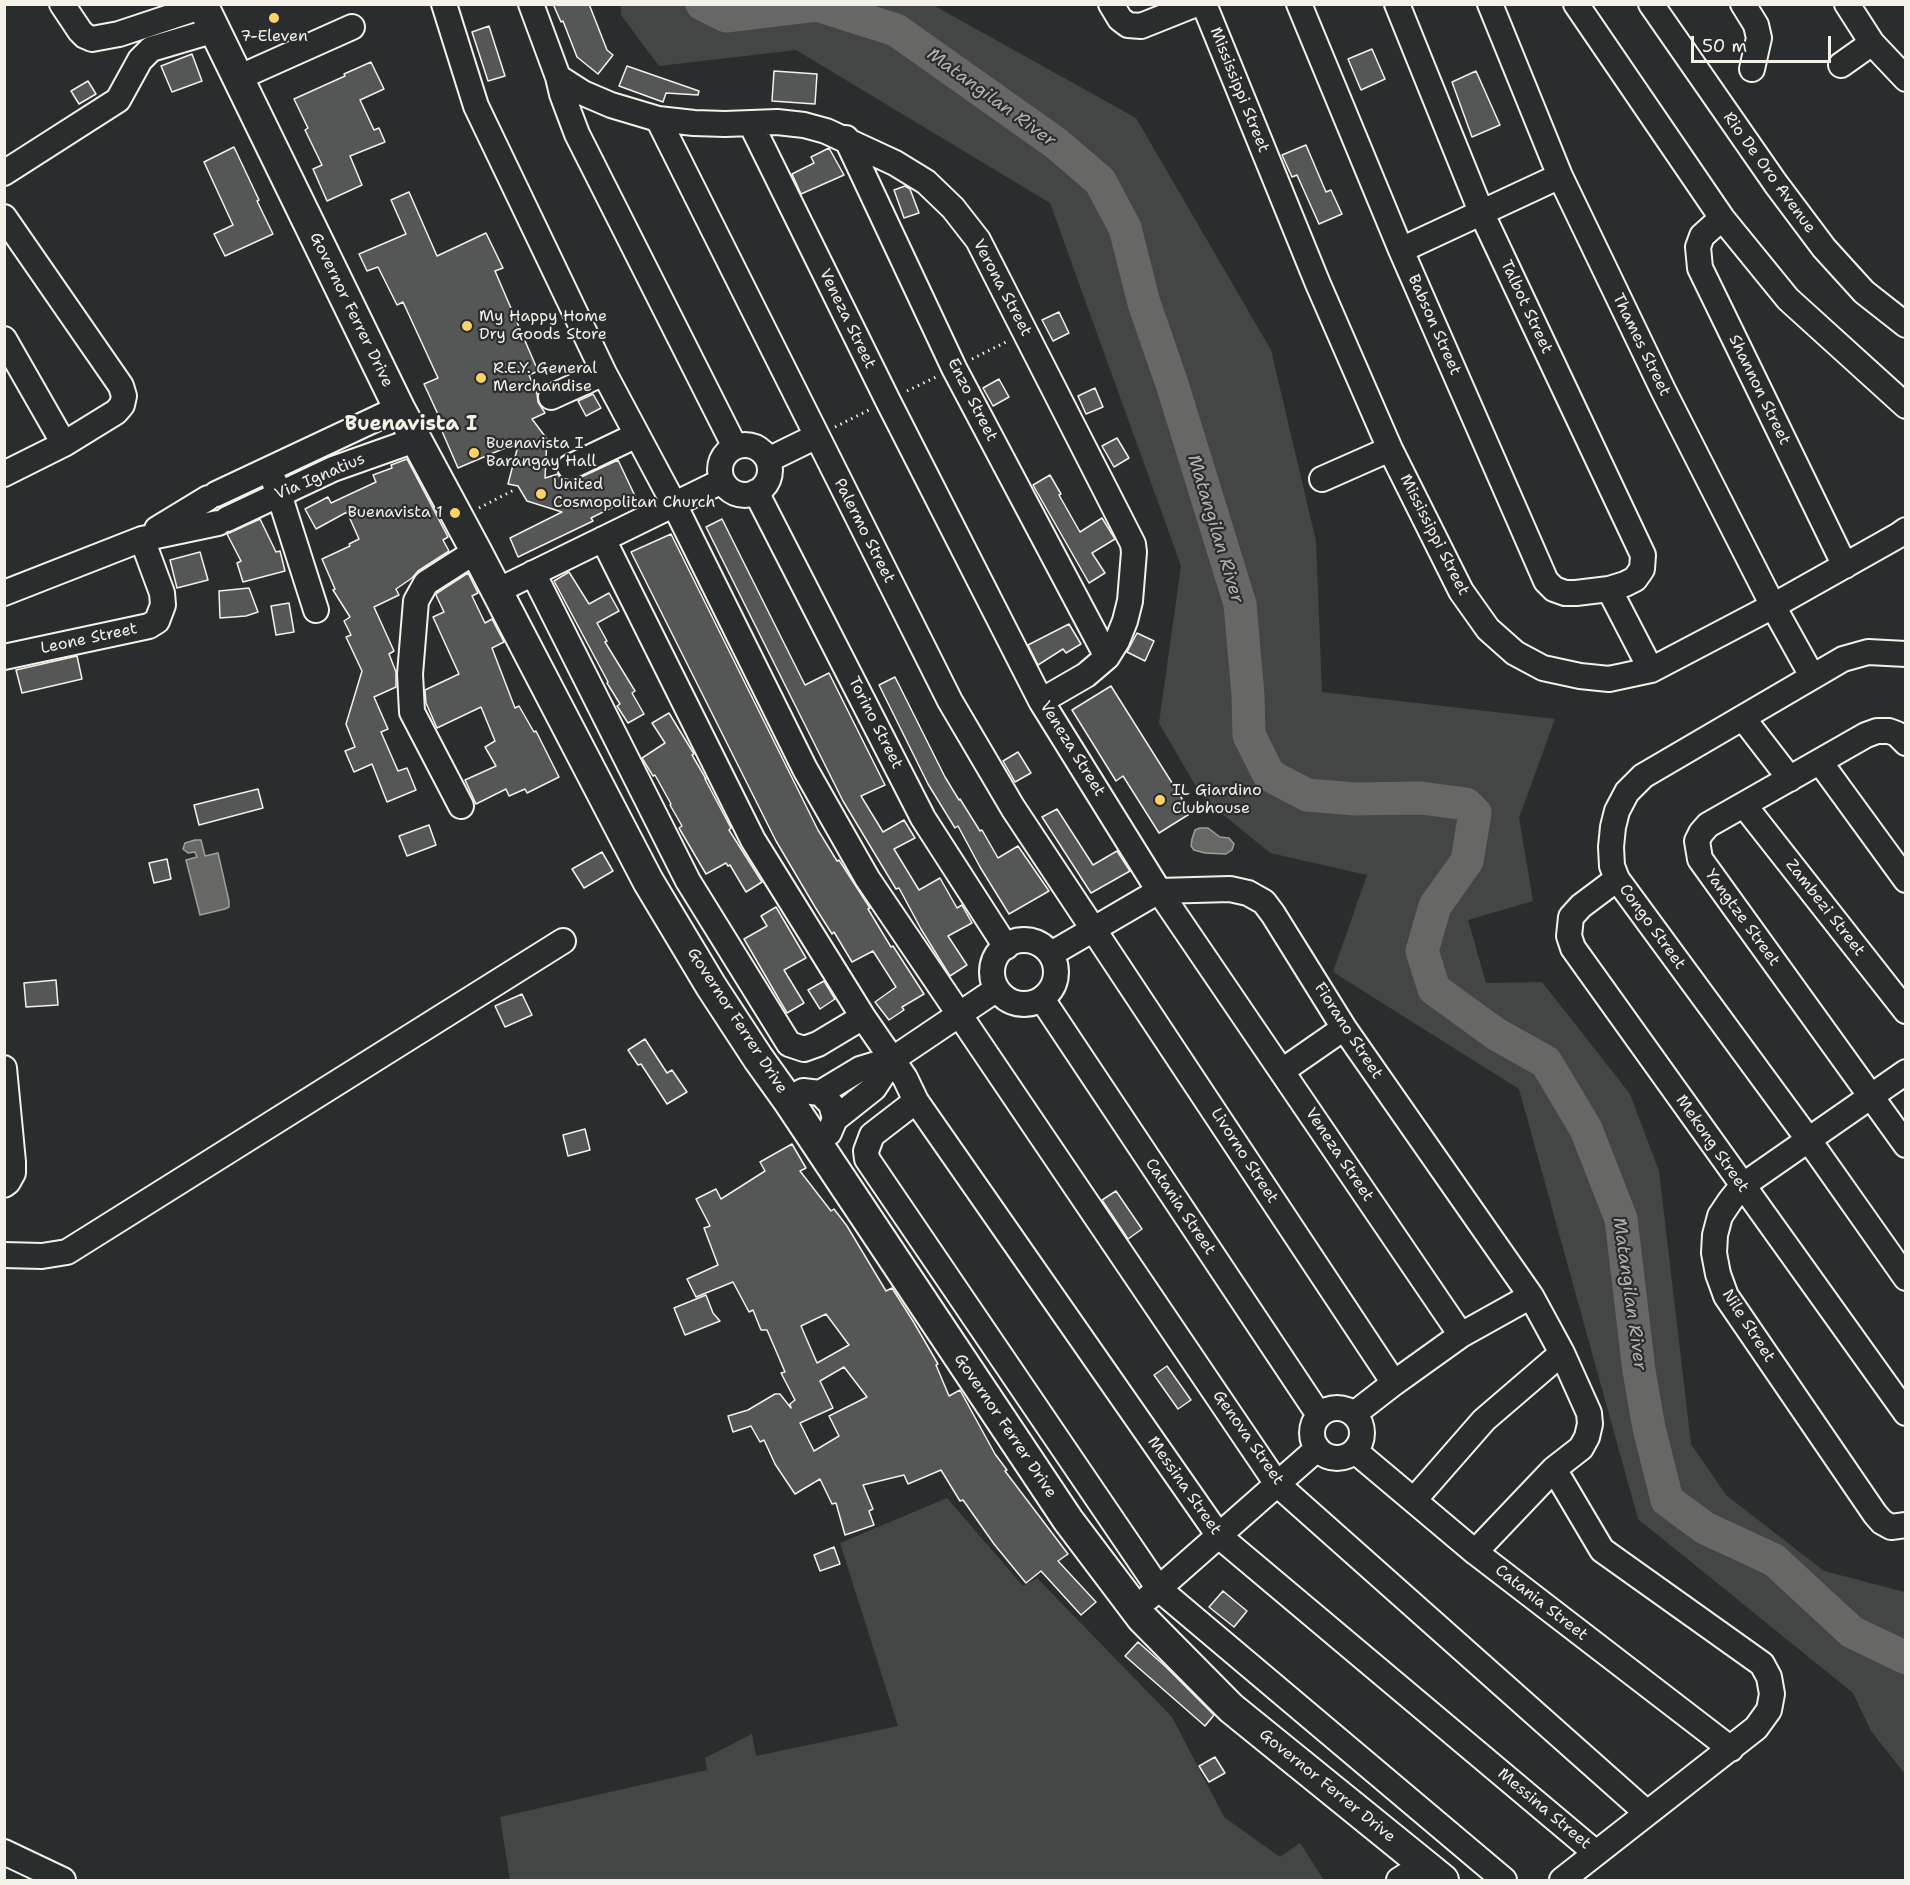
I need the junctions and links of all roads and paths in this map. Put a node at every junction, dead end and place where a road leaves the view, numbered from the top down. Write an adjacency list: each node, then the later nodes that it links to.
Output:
1 (62, 4): 14 (street)
2 (444, 4): 35 (street, Genova Street)
3 (531, 4): 20 (street)
4 (1111, 4): 5 (street)
5 (1196, 4)
6 (1204, 4): 46 (street, Mississippi Street)
7 (1299, 4): 30 (street, Babson Street)
8 (1397, 4): 27 (street, Talbot Street)
9 (1576, 4): 29 (street)
10 (1651, 4): 31 (street, Rio De Oro Avenue)
11 (1743, 4): 18 (street)
12 (1847, 4): 16 (street)
13 (1499, 8): 26 (street, Thames Street)
14 (207, 13): 19 (main road, Governor Ferrer Drive); 25 (street)
15 (352, 27): 19 (street)
16 (1872, 43): 17 (street); 21 (street)
17 (1841, 65)
18 (1752, 69)
19 (238, 78): 39 (main road, Governor Ferrer Drive)
20 (558, 78): 22 (street, Verona Street); 45 (street)
21 (1905, 79)
22 (658, 119): 23 (street, Verona Street); 41 (street, Palermo Street)
23 (751, 124): 24 (street, Verona Street); 37 (street, Veneza Street)
24 (846, 138): 32 (street, Verona Street); 34 (street, Enzo Street)
25 (4, 173)
26 (1560, 176): 27 (street); 68 (street, Thames Street)
27 (1482, 214): 30 (street); 65 (street, Talbot Street)
28 (4, 217): 43 (street)
29 (1722, 218): 38 (street); 63 (street, Shannon Street)
30 (1401, 250): 65 (street, Babson Street)
31 (1905, 325)
32 (1026, 332): 34 (path); 72 (street, Verona Street)
33 (4, 339): 43 (street)
34 (954, 368): 37 (path); 72 (street, Enzo Street)
35 (604, 373): 36 (street); 40 (street, Genova Street)
36 (551, 397)
37 (888, 401): 41 (path); 75 (street, Veneza Street)
38 (1905, 406)
39 (399, 408): 42 (main road, Governor Ferrer Drive); 44 (street, Via Ignatius)
40 (638, 435): 48 (street); 57 (street, Genova Street)
41 (817, 436): 47 (street); 85 (street, Palermo Street)
42 (416, 440): 50 (street, Via Ignatius); 58 (main road, Governor Ferrer Drive)
43 (64, 444): 51 (street)
44 (321, 444): 49 (street, Via Ignatius); 50 (street)
45 (735, 447): 47 (street); 53 (street)
46 (1390, 448): 52 (street); 73 (street, Mississippi Street)
47 (768, 460): 55 (street)
48 (570, 467)
49 (269, 470): 56 (street); 60 (street, Via Ignatius)
50 (333, 470): 56 (street, Via Ignatius)
51 (4, 474)
52 (1322, 479)
53 (722, 481): 55 (street); 57 (street)
54 (514, 490): 58 (path)
55 (756, 492): 87 (street, Torino Street)
56 (279, 494): 60 (street, Via Ignatius); 69 (street)
57 (674, 504): 61 (street); 92 (street, Genova Street)
58 (458, 518): 62 (main road, Governor Ferrer Drive)
59 (1905, 530): 63 (street, Mississippi Street)
60 (142, 539): 67 (street, Via Ignatius); 71 (street, Leone Street)
61 (603, 539): 64 (street); 93 (street, Messina Street)
62 (476, 551): 66 (main road, Governor Ferrer Drive); 81 (street)
63 (1845, 566): 68 (street, Mississippi Street)
64 (533, 573): 66 (street); 93 (street)
65 (1609, 589): 73 (street)
66 (497, 591): 101 (main road, Governor Ferrer Drive)
67 (4, 593)
68 (1773, 606): 73 (street, Mississippi Street); 74 (street, Thames Street)
69 (316, 610)
70 (1905, 654): 74 (street, Congo Street)
71 (4, 657)
72 (1107, 657): 75 (street, Verona Street)
73 (1650, 670)
74 (1812, 676): 76 (street, Congo Street)
75 (1041, 701): 84 (street, Veneza Street)
76 (1743, 718): 79 (street); 82 (street, Congo Street)
77 (1897, 737): 78 (street, Yangtze Street)
78 (1820, 762): 79 (street, Yangtze Street); 83 (street)
79 (1790, 779): 80 (street, Yangtze Street)
80 (1744, 805): 91 (street, Zambezi Street); 100 (street, Yangtze Street)
81 (461, 806)
82 (1617, 879): 104 (street, Congo Street); 108 (street, Mekong Street)
83 (1905, 880)
84 (1160, 891): 85 (street, Fiorano Street); 94 (street, Fiorano Street); 97 (street, Veneza Street)
85 (1094, 929): 88 (street, Fiorano Street); 114 (street, Livorno Street)
86 (563, 941): 109 (street)
87 (1006, 946): 88 (street); 89 (street)
88 (1051, 954): 90 (street)
89 (997, 989): 90 (street); 92 (street)
90 (1042, 999): 117 (street, Catania Street)
91 (1905, 1011)
92 (960, 1014): 95 (street); 121 (street, Genova Street)
93 (863, 1017): 95 (street, Messina Street)
94 (1344, 1028): 97 (street); 111 (street, Fiorano Street)
95 (893, 1059): 99 (street); 102 (street, Messina Street); 103 (street)
96 (4, 1068): 107 (street)
97 (1282, 1071): 112 (street, Veneza Street)
98 (1905, 1072): 100 (street, Nile Street)
99 (820, 1093): 101 (street); 103 (street)
100 (1871, 1097): 104 (street, Nile Street); 106 (street, Yangtze Street)
101 (788, 1100): 105 (main road, Governor Ferrer Drive)
102 (916, 1101): 124 (street, Messina Street); 126 (street)
103 (834, 1119): 105 (street)
104 (1808, 1140): 108 (street, Nile Street); 110 (street, Congo Street)
105 (816, 1142): 127 (main road, Governor Ferrer Drive)
106 (1905, 1145)
107 (6, 1184)
108 (1742, 1186): 115 (street, Mekong Street); 123 (street, Nile Street)
109 (4, 1255)
110 (1905, 1278)
111 (1531, 1296): 112 (street); 113 (street, Fiorano Street)
112 (1461, 1335): 114 (street)
113 (1562, 1353): 120 (street, Fiorano Street); 122 (street)
114 (1394, 1383): 116 (street)
115 (1905, 1413)
116 (1354, 1414): 117 (street); 119 (street)
117 (1319, 1415): 118 (street)
118 (1317, 1449): 119 (street); 121 (street)
119 (1355, 1451): 122 (street, Catania Street)
120 (1554, 1469): 125 (street, Fiorano Street); 128 (street)
121 (1277, 1484): 124 (street); 129 (street, Genova Street)
122 (1414, 1500): 125 (street, Catania Street)
123 (1898, 1526)
124 (1219, 1536): 126 (street); 131 (street, Messina Street)
125 (1475, 1552): 128 (street, Catania Street)
126 (1159, 1589): 127 (street); 135 (street)
127 (1135, 1609): 132 (main road, Governor Ferrer Drive)
128 (1731, 1749): 129 (street)
129 (1647, 1813): 131 (street)
130 (4, 1852): 133 (street)
131 (1596, 1853): 136 (street)
132 (1433, 1873): 134 (street)
133 (63, 1881)
134 (1399, 1881)
135 (1504, 1881)
136 (1562, 1881)

